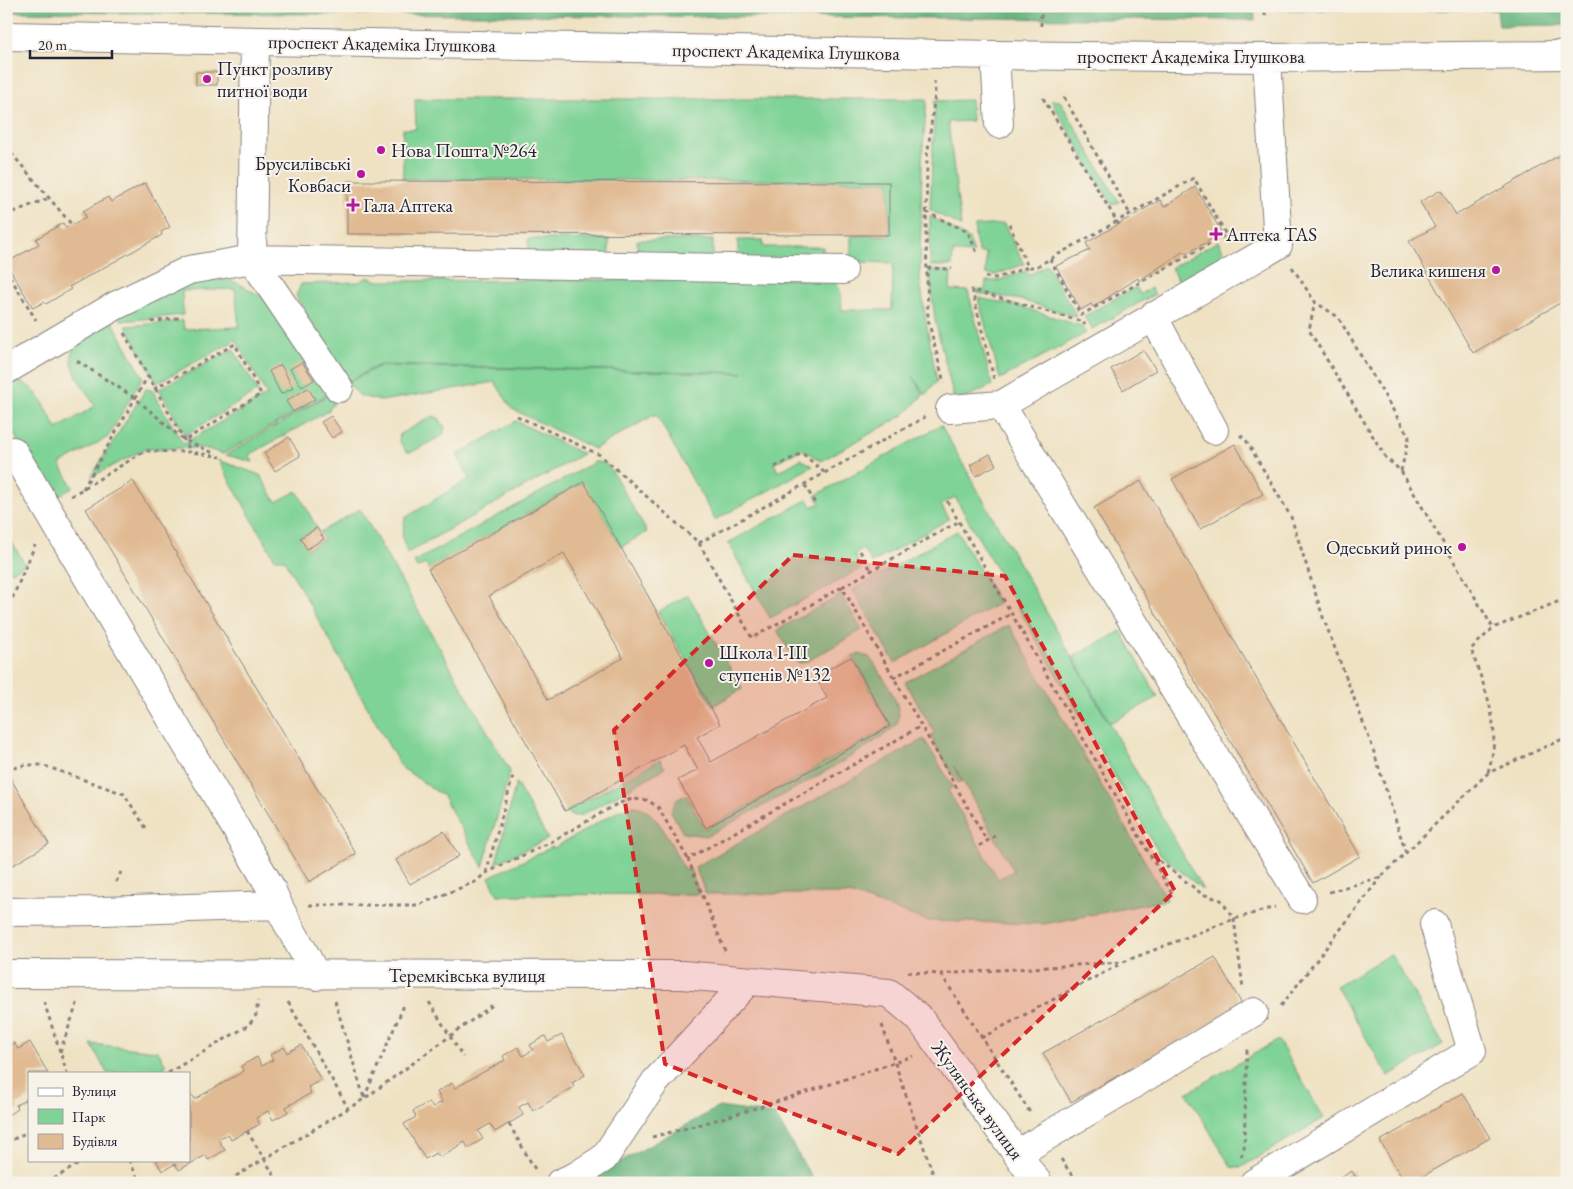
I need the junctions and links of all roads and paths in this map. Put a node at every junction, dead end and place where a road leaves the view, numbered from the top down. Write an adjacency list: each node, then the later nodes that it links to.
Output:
1 (1265, 6): 2 (path)
2 (1265, 16)
3 (6, 36): 4 (street, проспект Академіка Глушкова)
4 (255, 41): 5 (street, проспект Академіка Глушкова); 22 (street)
5 (931, 54): 6 (street, проспект Академіка Глушкова); 14 (path)
6 (995, 55): 8 (street, проспект Академіка Глушкова); 11 (street)
7 (1567, 55): 8 (street, проспект Академіка Глушкова)
8 (1267, 58): 20 (street)
9 (1064, 97): 15 (path)
10 (1042, 98): 17 (path)
11 (999, 124)
12 (6, 147): 13 (path)
13 (49, 198): 16 (path); 19 (path)
14 (926, 212): 21 (path); 25 (path)
15 (1130, 214): 17 (path); 31 (path)
16 (6, 215)
17 (1118, 223): 23 (path)
18 (1010, 224): 24 (path)
19 (72, 225)
20 (1278, 245): 30 (path); 32 (street)
21 (977, 253)
22 (252, 259): 28 (street); 36 (street); 39 (street)
23 (1050, 259): 24 (path); 31 (path)
24 (1028, 267): 29 (path)
25 (927, 268): 26 (path); 43 (path)
26 (952, 269)
27 (6, 270): 36 (path)
28 (843, 270)
29 (985, 277)
30 (1314, 302): 50 (path); 50 (path)
31 (1081, 315): 33 (path)
32 (1153, 316): 41 (street); 45 (street)
33 (1083, 322): 35 (path); 41 (path)
34 (120, 326): 38 (path)
35 (1087, 328)
36 (51, 344): 37 (street); 42 (path)
37 (6, 370)
38 (148, 376): 40 (path); 42 (path)
39 (339, 388)
40 (154, 389): 46 (path); 46 (path)
41 (998, 396): 43 (street); 82 (street)
42 (135, 398): 46 (path); 53 (path)
43 (950, 409): 51 (path)
44 (517, 416): 58 (path)
45 (1223, 430): 76 (path)
46 (184, 440): 48 (path); 48 (path)
47 (9, 446): 56 (street)
48 (191, 452): 53 (path)
49 (775, 467): 51 (path)
50 (1401, 471): 65 (path)
51 (825, 473): 52 (path)
52 (805, 484): 55 (path); 58 (path)
53 (82, 489): 56 (path)
54 (947, 501): 57 (path)
55 (816, 505)
56 (49, 510): 63 (path); 83 (street)
57 (958, 522): 60 (path); 64 (path)
58 (699, 543): 61 (path)
59 (860, 551): 60 (path)
60 (871, 570): 61 (path)
61 (842, 587): 66 (path)
62 (1567, 598): 65 (path)
63 (6, 613)
64 (1011, 614): 66 (path); 77 (path)
65 (1493, 628): 70 (path)
66 (893, 678): 67 (path)
67 (921, 726): 74 (path); 78 (path)
68 (1567, 737): 70 (path)
69 (6, 770): 72 (path)
70 (1488, 773): 76 (path)
71 (513, 776): 79 (path)
72 (146, 828)
73 (995, 836): 74 (path)
74 (987, 841): 75 (path)
75 (980, 846)
76 (1406, 853): 80 (path)
77 (1151, 854): 81 (path); 85 (path)
78 (688, 859): 79 (path); 87 (path)
79 (486, 873): 83 (path)
80 (1381, 876): 82 (path); 103 (path)
81 (1174, 897)
82 (1302, 899): 85 (path)
83 (277, 905): 84 (street); 92 (street)
84 (6, 912)
85 (1234, 919): 88 (path)
86 (1434, 924): 135 (street)
87 (726, 955)
88 (1122, 962): 91 (path); 106 (path)
89 (902, 972): 91 (path)
90 (6, 974): 92 (street, Теремківська вулиця)
91 (940, 974): 106 (path)
92 (316, 976): 93 (street, Теремківська вулиця)
93 (748, 981): 94 (street, Теремківська вулиця); 122 (street)
94 (870, 991): 104 (street, Теремківська вулиця); 112 (path)
95 (334, 1000): 115 (path)
96 (499, 1000): 105 (path)
97 (44, 1001): 110 (path)
98 (78, 1001): 110 (path)
99 (258, 1001): 114 (path)
100 (287, 1001): 116 (path)
101 (406, 1001): 115 (path)
102 (428, 1001): 105 (path)
103 (1266, 1011): 120 (street)
104 (919, 1018): 108 (street, Жулянська вулиця)
105 (451, 1037): 111 (path); 115 (path)
106 (982, 1038): 120 (path)
107 (1253, 1042): 109 (path)
108 (940, 1047): 112 (path); 123 (street, Жулянська вулиця)
109 (1247, 1050)
110 (60, 1053): 113 (path)
111 (464, 1057)
112 (895, 1063): 122 (path); 132 (path)
113 (67, 1072)
114 (170, 1072)
115 (364, 1099): 116 (path)
116 (348, 1108): 124 (path)
117 (509, 1124): 127 (path)
118 (247, 1131): 124 (path)
119 (28, 1132): 121 (path)
120 (1046, 1136): 123 (street); 134 (path)
121 (6, 1144)
122 (612, 1146): 127 (street)
123 (1017, 1154): 133 (street, Жулянська вулиця)
124 (264, 1158): 130 (path); 131 (path)
125 (82, 1162): 128 (path)
126 (130, 1162): 129 (path)
127 (549, 1179)
128 (47, 1183)
129 (140, 1183)
130 (232, 1183)
131 (279, 1183)
132 (936, 1183)
133 (1038, 1183)
134 (1077, 1183)
135 (1254, 1183)

